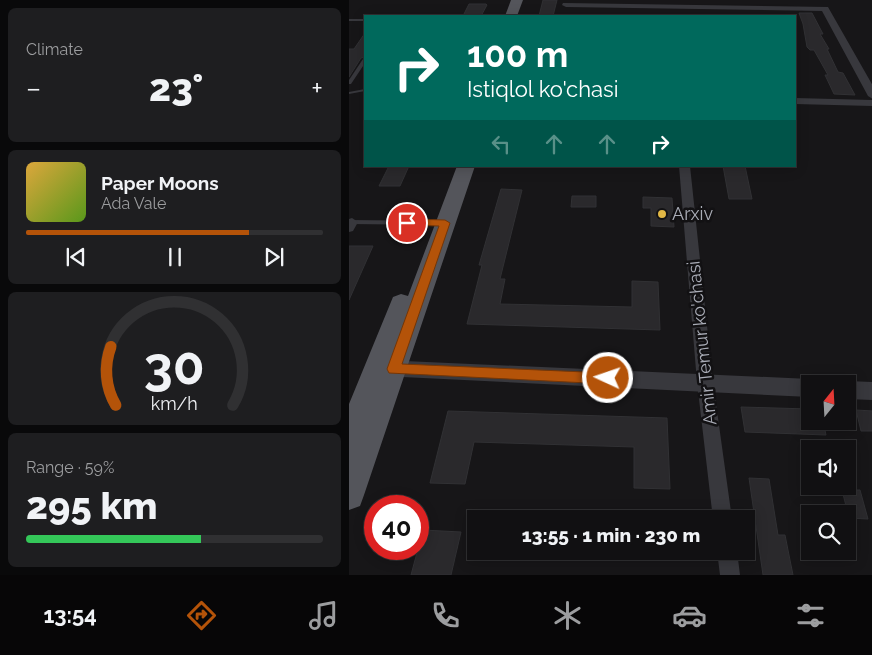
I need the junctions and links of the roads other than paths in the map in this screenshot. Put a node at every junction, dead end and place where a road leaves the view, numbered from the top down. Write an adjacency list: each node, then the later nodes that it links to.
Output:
1 (517, 0): 5 (main road)
2 (524, 0): 6 (main road)
3 (566, 3): 4 (street)
4 (670, 3): 13 (street)
5 (511, 15)
6 (518, 15)
7 (349, 20): 8 (lane)
8 (364, 20)
9 (364, 61): 10 (lane)
10 (349, 83)
11 (364, 90): 12 (lane)
12 (349, 93)
13 (872, 96)
14 (796, 101): 15 (street)
15 (872, 103)
16 (453, 167): 19 (main road)
17 (465, 167): 19 (main road)
18 (684, 167): 22 (street, Amir Temur ko'chasi)
19 (438, 223): 20 (lane); 21 (main road)
20 (350, 224)
21 (385, 368): 22 (street); 26 (main road); 27 (main road)
22 (705, 382): 23 (street); 28 (street, Amir Temur ko'chasi)
23 (801, 387)
24 (857, 390): 25 (street)
25 (872, 391)
26 (349, 439)
27 (349, 495)
28 (722, 510)
29 (728, 560): 30 (street)
30 (730, 575)

